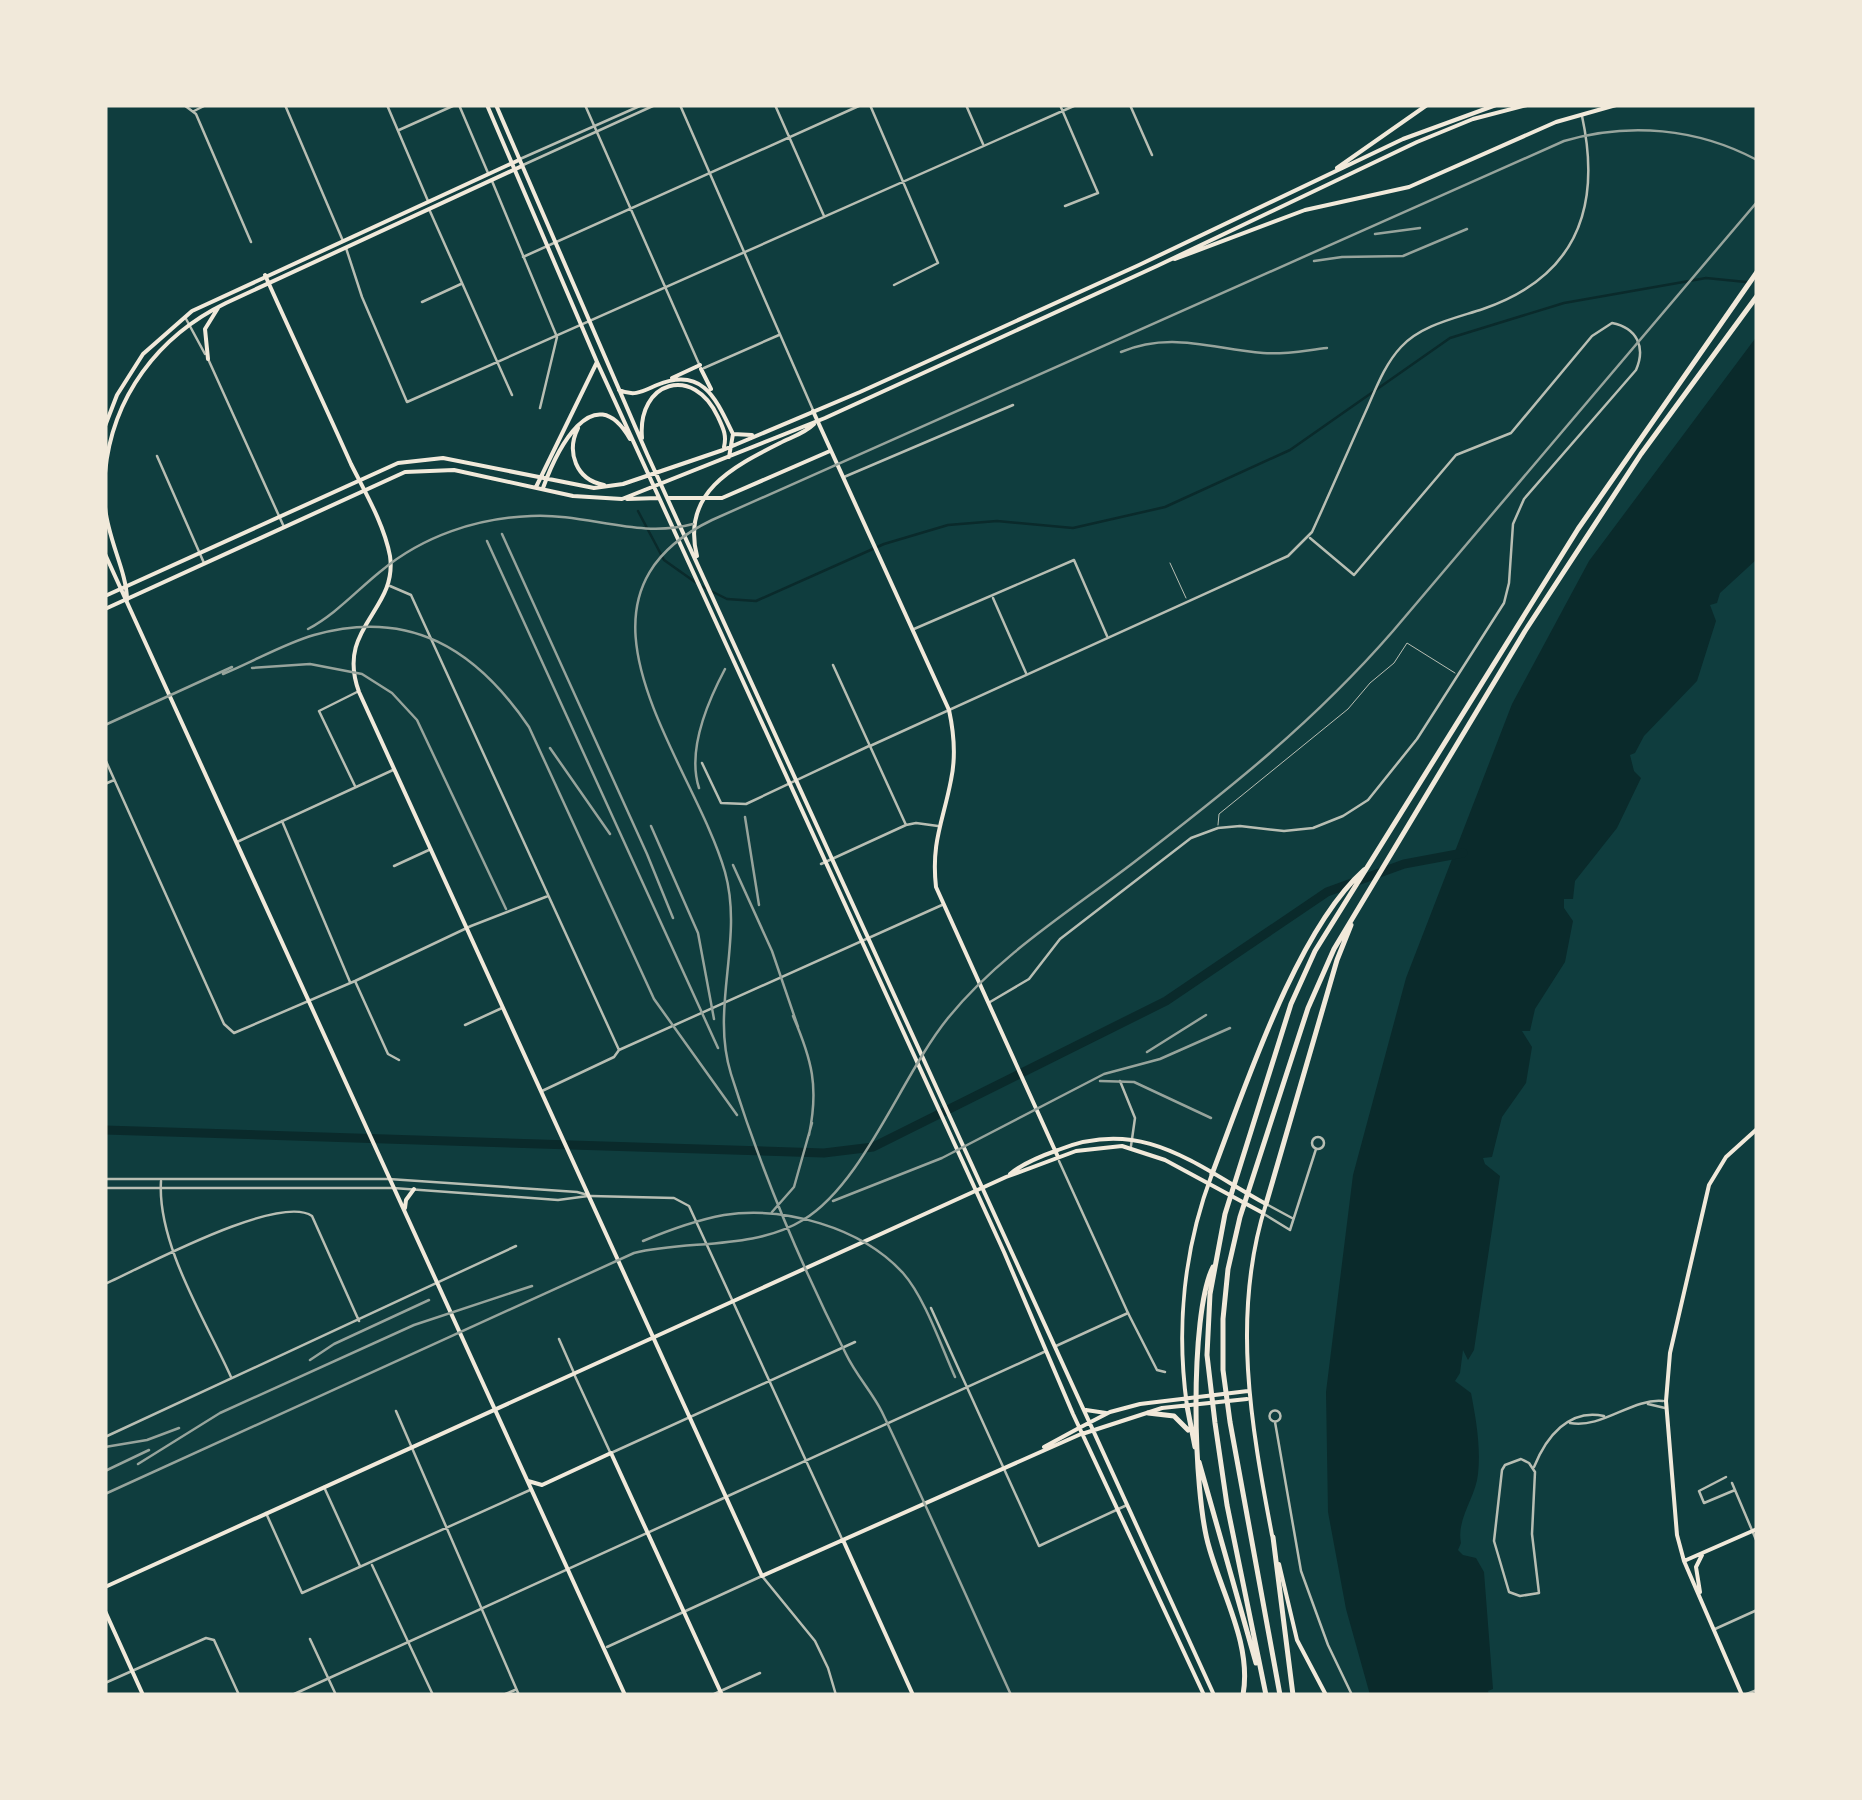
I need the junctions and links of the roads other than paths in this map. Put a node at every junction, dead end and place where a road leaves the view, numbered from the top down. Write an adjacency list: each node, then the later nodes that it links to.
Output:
1 (184, 105): 24 (street)
2 (206, 105): 24 (street)
3 (285, 105): 44 (street)
4 (387, 105): 28 (street)
5 (457, 105): 28 (street); 37 (street)
6 (487, 105): 34 (main road)
7 (496, 105): 33 (main road)
8 (585, 105): 27 (street)
9 (642, 105): 27 (street)
10 (655, 105): 29 (street)
11 (680, 105): 35 (street)
12 (775, 105): 30 (street)
13 (861, 105): 30 (street)
14 (870, 105): 38 (street)
15 (966, 105): 31 (street)
16 (1060, 105): 25 (street)
17 (1076, 105): 25 (street)
18 (1130, 105): 32 (street)
19 (1427, 105): 36 (main road)
20 (1496, 105): 36 (main road)
21 (1527, 105): 53 (main road)
22 (1579, 105): 26 (main road)
23 (1616, 105): 26 (main road)
24 (194, 111): 45 (street)
25 (1062, 111): 31 (street); 40 (street)
26 (1581, 114): 53 (main road); 103 (street)
27 (594, 126): 29 (street); 33 (street)
28 (398, 130): 39 (street)
29 (597, 132): 33 (street); 41 (street)
30 (789, 138): 35 (street); 43 (street)
31 (984, 146): 38 (street)
32 (1152, 155)
33 (520, 163): 34 (main road); 46 (main road)
34 (512, 167): 37 (main road); 47 (main road)
35 (710, 173): 41 (street); 49 (street)
36 (1323, 176): 79 (main road)
37 (490, 177): 39 (main road); 42 (main road); 50 (street)
38 (903, 181): 43 (street); 52 (street)
39 (428, 201): 42 (street); 44 (main road)
40 (1065, 206)
41 (631, 208): 46 (street); 59 (street)
42 (429, 209): 48 (main road); 56 (street)
43 (825, 217): 49 (street)
44 (343, 240): 48 (street); 55 (main road)
45 (251, 242)
46 (555, 242): 47 (street); 65 (main road)
47 (547, 246): 50 (street); 66 (main road)
48 (346, 247): 57 (main road); 70 (street)
49 (745, 253): 59 (street); 67 (street)
50 (523, 257): 68 (street)
51 (946, 260): 52 (street)
52 (938, 263): 58 (street)
53 (1157, 266): 80 (main road)
54 (1757, 272): 139 (highway)
55 (265, 275): 57 (main road); 63 (main road)
56 (462, 283): 61 (street); 70 (street)
57 (269, 284): 62 (main road); 94 (main road)
58 (894, 285)
59 (666, 288): 65 (street); 72 (street)
60 (1757, 296): 143 (highway)
61 (422, 302)
62 (219, 306): 64 (main road); 69 (main road)
63 (185, 316): 64 (street); 82 (main road)
64 (190, 323): 69 (street); 91 (main road)
65 (590, 323): 66 (street); 74 (main road)
66 (582, 326): 68 (street); 71 (main road)
67 (781, 334): 72 (street); 79 (street)
68 (556, 337): 70 (street); 78 (street)
69 (208, 359): 101 (street)
70 (498, 362): 76 (street)
71 (597, 362): 88 (main road); 92 (main road)
72 (701, 368): 73 (main road); 75 (main road)
73 (668, 381): 74 (main road); 75 (main road)
74 (618, 389): 88 (main road)
75 (713, 394): 84 (main road)
76 (512, 395)
77 (1013, 405): 93 (street)
78 (540, 408)
79 (814, 411): 80 (main road); 83 (main road)
80 (818, 421): 87 (main road); 90 (main road); 108 (main road)
81 (582, 422): 88 (main road); 92 (main road); 95 (main road)
82 (105, 426)
83 (762, 433): 84 (main road); 85 (main road)
84 (733, 434): 85 (main road)
85 (731, 446): 86 (main road); 90 (main road)
86 (723, 450): 88 (main road); 95 (main road)
87 (830, 450): 93 (main road); 99 (main road)
88 (643, 453): 108 (main road); 173 (main road)
89 (157, 456): 105 (street)
90 (730, 457): 99 (main road)
91 (105, 473)
92 (543, 478): 94 (main road); 95 (main road); 96 (main road); 97 (main road)
93 (843, 478): 117 (main road)
94 (359, 480): 98 (main road); 101 (main road)
95 (614, 486)
96 (536, 487): 97 (main road); 98 (main road)
97 (543, 488): 99 (main road)
98 (364, 490): 102 (main road); 110 (main road)
99 (622, 499)
100 (105, 508): 109 (main road)
101 (280, 518): 102 (street); 105 (main road)
102 (285, 528): 107 (main road)
103 (1308, 537): 115 (street); 121 (street)
104 (105, 554): 111 (main road)
105 (200, 554): 107 (street); 109 (main road)
106 (1170, 563): 115 (lane)
107 (204, 565): 114 (main road)
108 (706, 582): 173 (main road)
109 (127, 586): 111 (main road); 114 (main road)
110 (387, 586): 122 (main road); 140 (street)
111 (119, 590): 112 (main road); 114 (main road)
112 (105, 596)
113 (992, 596): 117 (street); 118 (street); 120 (street)
114 (128, 600): 116 (main road); 135 (main road)
115 (1187, 601): 118 (street)
116 (105, 609)
117 (912, 630): 123 (main road)
118 (1108, 637): 120 (street)
119 (833, 665): 124 (street)
120 (1027, 674): 123 (street)
121 (1458, 674): 134 (street); 134 (lane)
122 (359, 692): 127 (main road); 130 (street)
123 (949, 710): 124 (street); 133 (main road)
124 (870, 746): 126 (street); 132 (street)
125 (105, 759): 128 (street)
126 (702, 763)
127 (395, 770): 130 (street); 136 (main road)
128 (115, 780): 129 (street); 145 (street)
129 (105, 784)
130 (356, 787): 131 (street)
131 (282, 821): 135 (street); 144 (street)
132 (906, 825): 133 (street); 137 (street)
133 (938, 826): 141 (main road)
134 (1218, 828): 146 (street)
135 (237, 842): 145 (main road)
136 (432, 849): 138 (street); 142 (main road)
137 (821, 864)
138 (394, 866)
139 (1368, 866): 158 (highway); 175 (highway)
140 (548, 896): 142 (street); 149 (street)
141 (942, 905): 146 (main road); 149 (street)
142 (468, 928): 144 (street); 147 (main road)
143 (1337, 949): 168 (highway); 268 (highway)
144 (353, 982): 145 (street); 150 (street)
145 (309, 1000): 161 (main road)
146 (987, 1003): 157 (main road)
147 (504, 1007): 148 (street); 152 (main road)
148 (465, 1025)
149 (619, 1050): 152 (street)
150 (399, 1060)
151 (1120, 1081): 154 (street)
152 (542, 1091): 167 (main road)
153 (1757, 1129): 193 (main road)
154 (1132, 1138): 155 (street); 157 (main road); 158 (main road)
155 (1131, 1148): 157 (main road); 162 (main road)
156 (1316, 1149): 171 (street)
157 (1056, 1154): 178 (street); 180 (main road)
158 (1212, 1174): 162 (main road); 168 (main road)
159 (105, 1179): 160 (street)
160 (161, 1180): 161 (street); 165 (street)
161 (389, 1180): 164 (main road); 167 (street)
162 (1208, 1184): 170 (main road); 191 (main road)
163 (105, 1188): 165 (street)
164 (393, 1188): 165 (street); 166 (street); 169 (main road)
165 (160, 1189): 174 (street)
166 (414, 1189): 167 (street); 169 (main road)
167 (590, 1196): 180 (main road); 188 (street)
168 (1266, 1204): 170 (main road); 171 (street)
169 (405, 1213): 213 (main road)
170 (1263, 1213): 171 (street); 190 (main road)
171 (1293, 1218)
172 (516, 1246): 179 (street)
173 (1007, 1250): 183 (main road); 184 (main road)
174 (174, 1253): 176 (street); 179 (street); 187 (street)
175 (1215, 1262): 266 (highway); 267 (highway)
176 (105, 1284)
177 (931, 1308): 189 (street)
178 (1128, 1312): 183 (street); 185 (street)
179 (359, 1320): 187 (street)
180 (654, 1338): 186 (main road); 201 (main road)
181 (559, 1339): 186 (street)
182 (855, 1342): 188 (street)
183 (1054, 1347): 195 (main road)
184 (1045, 1351): 189 (street); 204 (main road)
185 (1165, 1372)
186 (574, 1374): 207 (main road); 208 (street)
187 (232, 1378): 206 (street)
188 (769, 1381): 201 (street); 209 (street)
189 (968, 1388): 209 (street); 210 (street)
190 (1248, 1391): 191 (main road); 192 (main road)
191 (1186, 1397): 196 (main road); 199 (main road)
192 (1249, 1399): 196 (main road); 227 (main road)
193 (1666, 1401): 194 (street); 197 (main road)
194 (1647, 1403): 197 (street); 211 (street)
195 (1082, 1405): 199 (main road); 203 (main road)
196 (1186, 1406): 200 (main road); 205 (highway)
197 (1667, 1408): 231 (main road)
198 (396, 1412): 207 (street)
199 (1110, 1412): 203 (main road)
200 (1148, 1413): 203 (main road); 205 (highway)
201 (690, 1417): 208 (street); 219 (main road)
202 (1275, 1422): 271 (street)
203 (1091, 1426): 204 (main road); 221 (main road)
204 (1080, 1431): 210 (main road); 222 (main road)
205 (1192, 1435): 267 (highway)
206 (105, 1436)
207 (412, 1448): 216 (main road); 224 (street)
208 (611, 1453): 215 (main road); 226 (main road)
209 (806, 1460): 219 (street); 228 (street)
210 (1002, 1466): 222 (street); 228 (main road)
211 (1534, 1468): 211 (street)
212 (1726, 1477): 218 (street)
213 (528, 1481): 215 (main road); 217 (main road)
214 (1732, 1483): 218 (street)
215 (542, 1484): 220 (main road)
216 (324, 1487): 223 (main road); 233 (street)
217 (531, 1489): 220 (main road); 224 (street)
218 (1735, 1490): 225 (street)
219 (726, 1497): 226 (street); 235 (main road)
220 (536, 1499): 234 (main road)
221 (1127, 1505): 222 (street); 265 (main road)
222 (1118, 1509): 264 (main road)
223 (266, 1514): 233 (street); 236 (main road)
224 (447, 1528): 232 (street); 238 (street)
225 (1755, 1530): 229 (street); 230 (main road)
226 (647, 1533): 234 (street); 241 (main road)
227 (1272, 1537): 269 (highway); 270 (main road)
228 (842, 1539): 235 (main road); 263 (main road)
229 (1757, 1542)
230 (1704, 1552): 231 (main road); 237 (main road)
231 (1684, 1561): 237 (main road)
232 (372, 1563): 233 (street); 244 (street)
233 (360, 1568)
234 (568, 1569): 238 (street); 245 (main road)
235 (762, 1576): 241 (street); 262 (street)
236 (105, 1586)
237 (1700, 1597): 242 (main road)
238 (482, 1609): 244 (street); 250 (street)
239 (1757, 1610): 242 (street)
240 (105, 1611): 246 (main road)
241 (684, 1612): 245 (street); 252 (main road)
242 (1714, 1629): 272 (main road)
243 (310, 1639): 248 (street)
244 (409, 1642): 248 (street); 257 (street)
245 (604, 1648): 260 (main road)
246 (132, 1670): 249 (street); 253 (main road); 254 (street)
247 (760, 1673): 252 (street)
248 (328, 1678): 255 (street); 256 (street)
249 (105, 1683)
250 (517, 1689): 258 (street); 259 (street)
251 (1757, 1690): 272 (street)
252 (721, 1693): 261 (street)
253 (143, 1695)
254 (239, 1695)
255 (292, 1695)
256 (336, 1695)
257 (433, 1695)
258 (503, 1695)
259 (519, 1695)
260 (625, 1695)
261 (712, 1695)
262 (836, 1695)
263 (914, 1695)
264 (1204, 1695)
265 (1214, 1695)
266 (1243, 1695)
267 (1266, 1695)
268 (1280, 1695)
269 (1293, 1695)
270 (1326, 1695)
271 (1352, 1695)
272 (1743, 1695)

